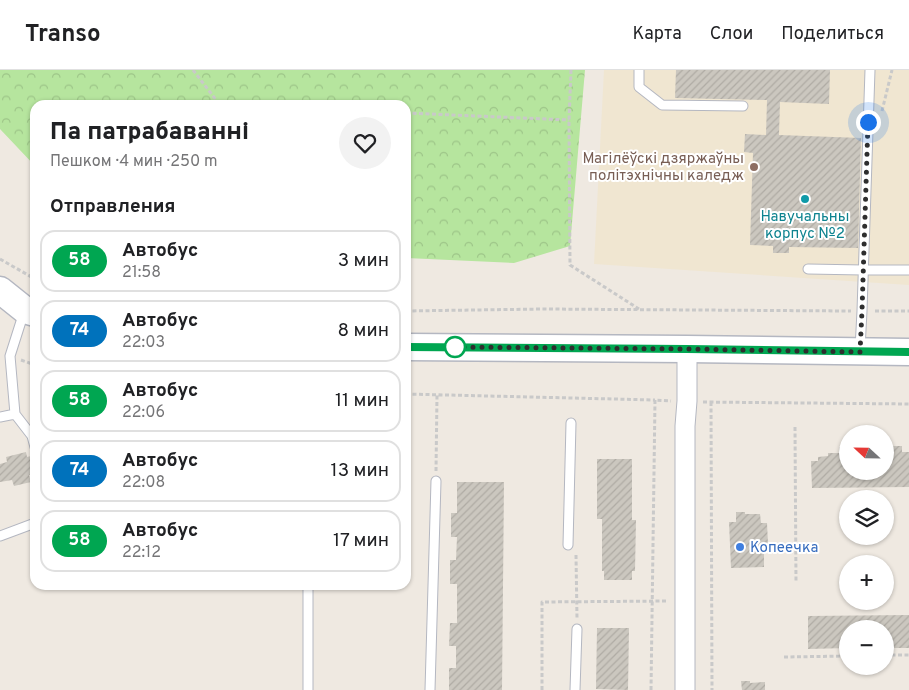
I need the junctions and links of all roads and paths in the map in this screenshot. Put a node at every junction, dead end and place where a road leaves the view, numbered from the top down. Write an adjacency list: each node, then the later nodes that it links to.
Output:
1 (193, 70): 5 (path)
2 (571, 70): 8 (path)
3 (639, 70): 6 (lane)
4 (870, 70): 11 (lane)
5 (216, 100)
6 (743, 106)
7 (411, 112): 8 (path)
8 (569, 120): 16 (path)
9 (0, 259): 13 (path)
10 (808, 269): 11 (lane)
11 (863, 270): 12 (lane); 18 (lane)
12 (909, 270)
13 (30, 276)
14 (0, 290): 17 (main road)
15 (411, 310): 16 (path)
16 (639, 310): 18 (path)
17 (30, 311): 30 (lane)
18 (862, 311): 19 (path); 22 (lane)
19 (909, 311)
20 (411, 347): 21 (main road)
21 (687, 349): 22 (main road); 27 (street)
22 (860, 352): 23 (main road)
23 (909, 352)
24 (411, 394): 25 (path)
25 (437, 395): 26 (path); 35 (path)
26 (655, 400): 27 (path); 49 (path)
27 (687, 401): 28 (path); 50 (street)
28 (711, 402): 29 (path); 51 (path)
29 (909, 404)
30 (15, 414): 31 (lane); 34 (lane)
31 (0, 417)
32 (571, 423): 38 (lane)
33 (795, 427): 39 (path)
34 (30, 433)
35 (436, 482): 47 (lane)
36 (30, 525): 37 (lane)
37 (0, 536)
38 (568, 545): 41 (path)
39 (796, 583)
40 (308, 590): 46 (lane)
41 (577, 629): 48 (lane)
42 (909, 655): 44 (path)
43 (839, 656): 45 (path)
44 (894, 656)
45 (784, 657)
46 (308, 690)
47 (430, 690)
48 (575, 690)
49 (651, 690)
50 (685, 690)
51 (712, 690)

